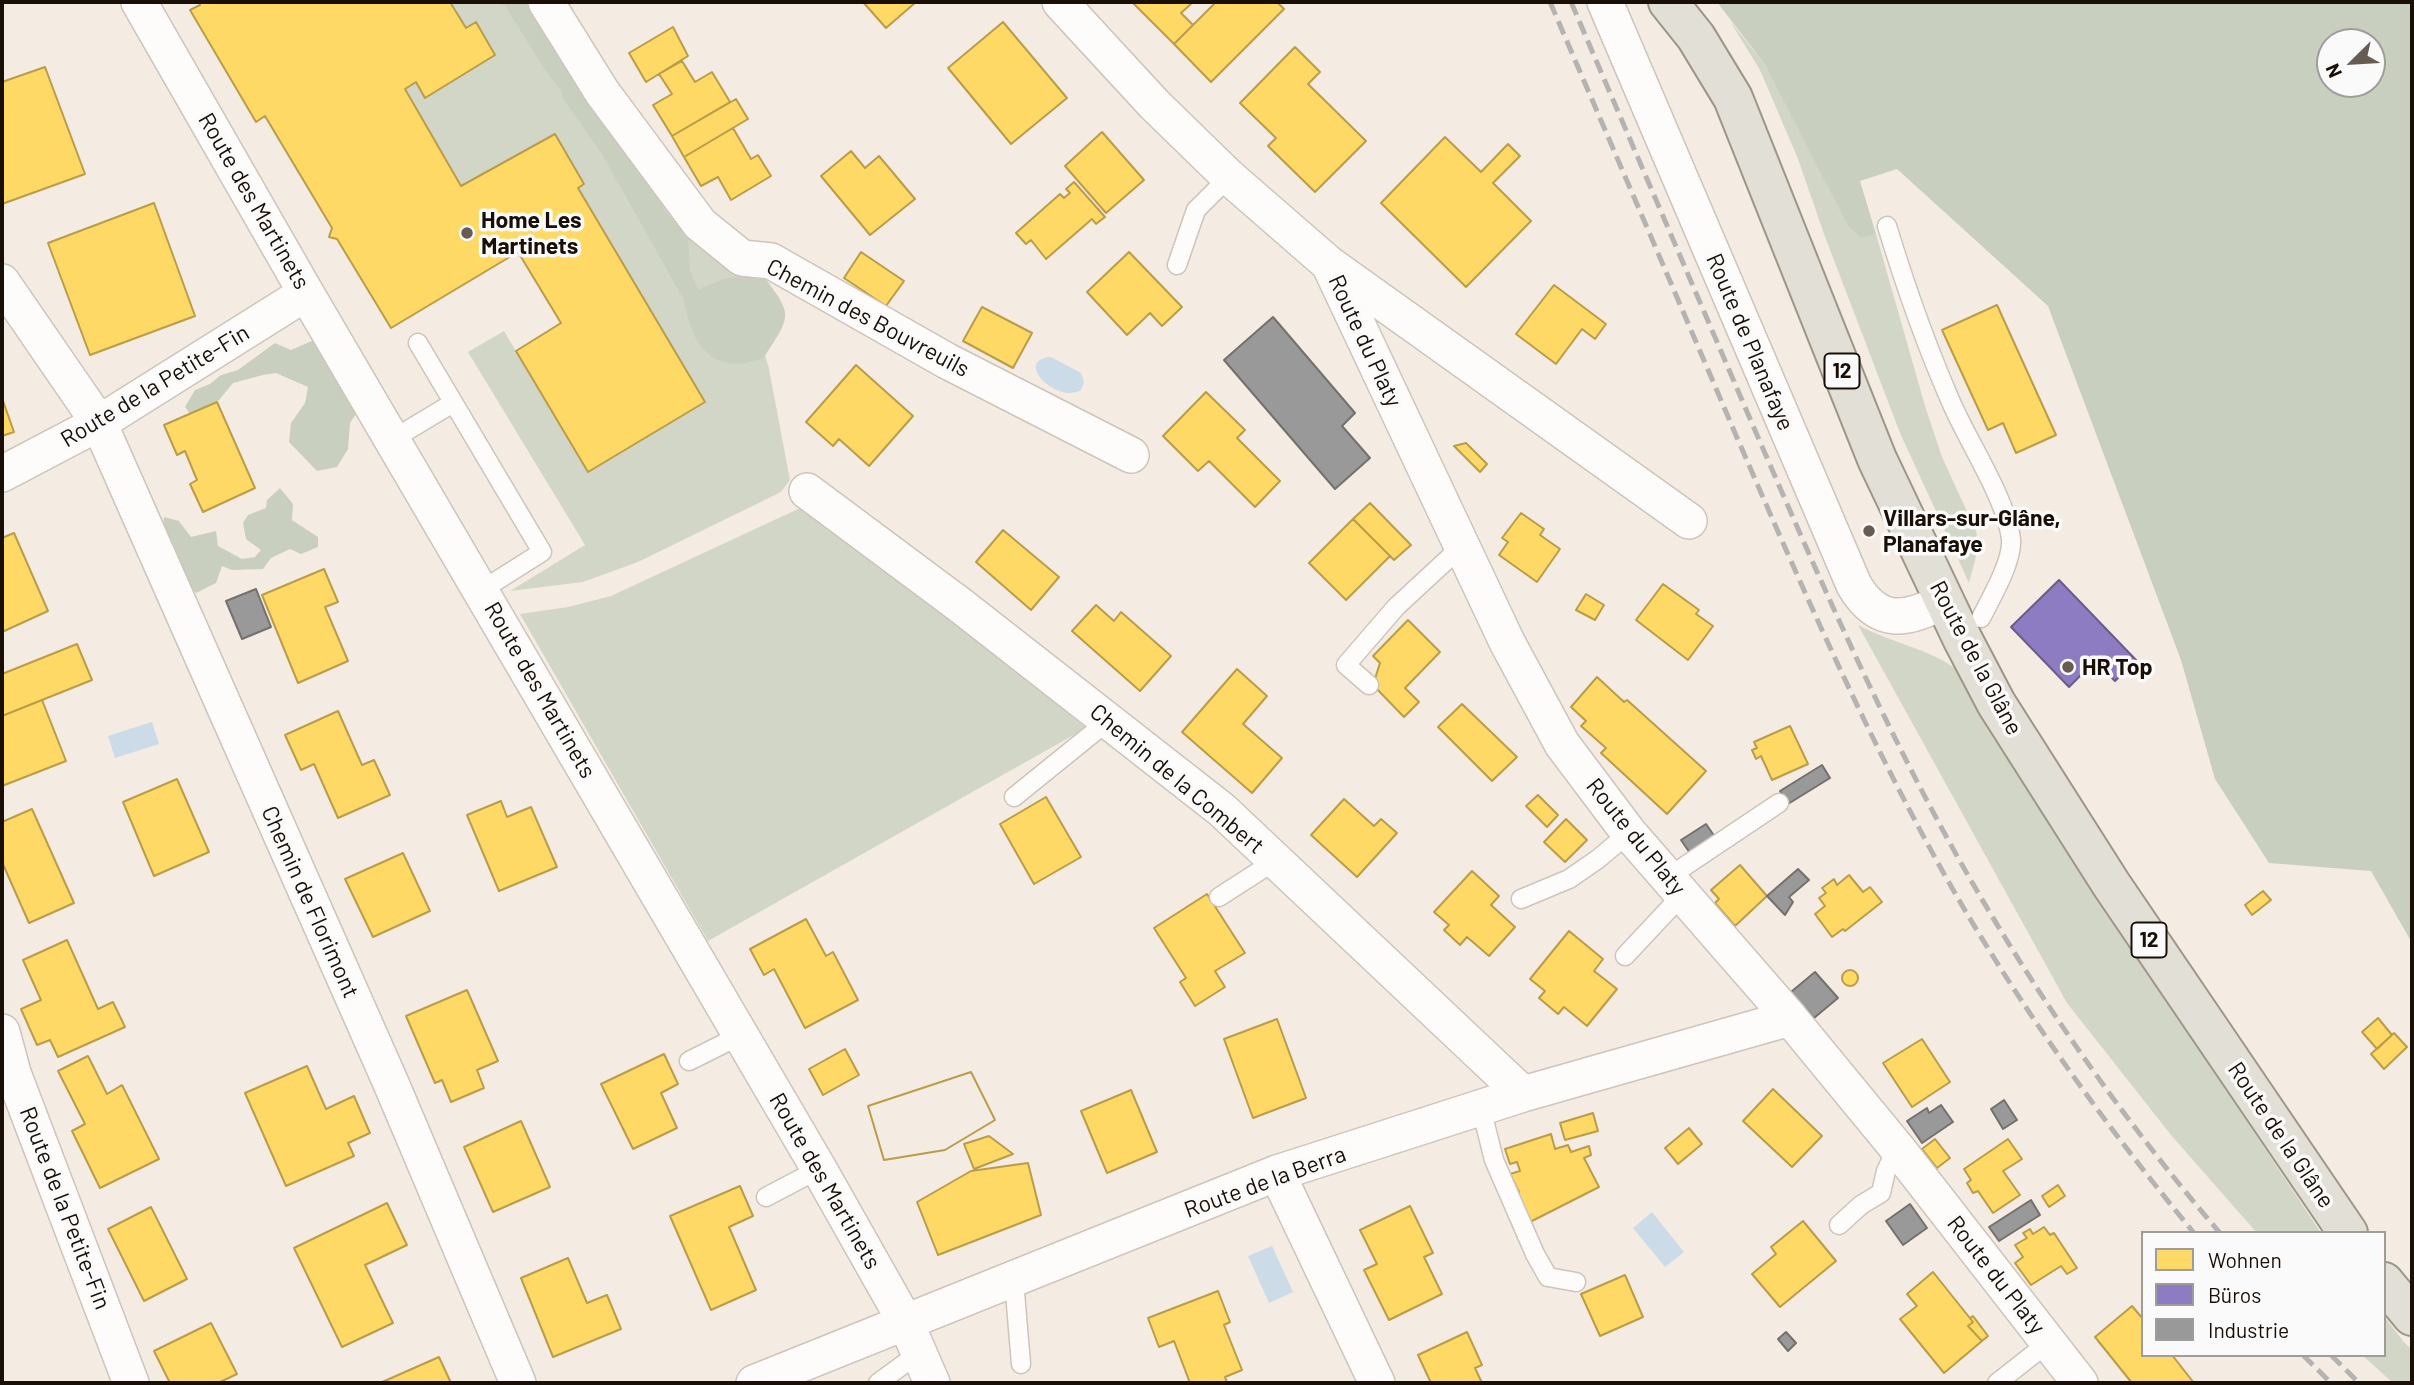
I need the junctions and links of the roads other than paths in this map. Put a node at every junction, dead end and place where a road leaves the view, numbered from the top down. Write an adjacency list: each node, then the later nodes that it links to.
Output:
1 (139, 2): 11 (street, Route des Martinets)
2 (546, 2): 16 (street, Chemin des Bouvreuils)
3 (1060, 2): 6 (street, Route du Platy)
4 (1605, 2): 22 (street, Route de Planafaye)
5 (1668, 2): 22 (main road, Route de la Glâne / 12)
6 (1229, 177): 8 (street, Route du Platy); 9 (lane)
7 (1887, 226): 23 (lane)
8 (1329, 264): 19 (street, Route du Platy); 20 (street, Route du Platy)
9 (1177, 265)
10 (2, 282): 14 (street, Chemin de Florimont)
11 (306, 293): 14 (street, Route de la Petite-Fin); 15 (street, Route des Martinets)
12 (418, 343): 13 (lane)
13 (453, 403): 15 (lane); 21 (lane)
14 (99, 423): 17 (street, Route de la Petite-Fin); 54 (street, Chemin de Florimont)
15 (393, 439): 21 (street, Route des Martinets)
16 (1131, 455)
17 (2, 474)
18 (807, 491): 25 (street, Chemin de la Combert)
19 (1689, 521)
20 (1462, 546): 24 (lane); 28 (street, Route du Platy)
21 (482, 590): 36 (street, Route des Martinets)
22 (1944, 601): 45 (main road, Route de la Glâne / 12)
23 (1981, 618)
24 (1369, 685)
25 (1108, 721): 26 (lane); 29 (street, Chemin de la Combert)
26 (1014, 797)
27 (1779, 803): 30 (lane)
28 (1629, 833): 30 (street, Route du Platy); 32 (lane)
29 (1275, 861): 31 (lane); 38 (street, Chemin de la Combert)
30 (1675, 886): 33 (lane); 34 (street, Route du Platy)
31 (1219, 897)
32 (1521, 899)
33 (1625, 956)
34 (1790, 1018): 38 (street, Route de la Berra); 40 (street, Route du Platy)
35 (2, 1032): 53 (street, Route de la Petite-Fin)
36 (741, 1035): 37 (lane); 41 (street, Route des Martinets)
37 (689, 1061)
38 (1523, 1094): 39 (street, Route de la Berra)
39 (1481, 1108): 42 (street, Route de la Berra); 47 (lane)
40 (1897, 1148): 44 (lane); 50 (street, Route du Platy)
41 (819, 1169): 43 (lane); 51 (street, Route des Martinets)
42 (1277, 1173): 46 (street, Route de la Berra); 57 (street)
43 (766, 1197)
44 (1839, 1225)
45 (2347, 1231)
46 (1014, 1281): 51 (street, Route de la Berra); 52 (lane)
47 (1576, 1282)
48 (2386, 1284): 49 (main road)
49 (2412, 1315)
50 (2049, 1342): 58 (lane, Route du Platy); 59 (street, Route du Platy)
51 (919, 1353): 55 (street, Route de la Berra); 56 (lane)
52 (1021, 1364)
53 (131, 1383)
54 (518, 1383)
55 (754, 1383)
56 (878, 1383)
57 (1377, 1383)
58 (1997, 1383)
59 (2080, 1383)

